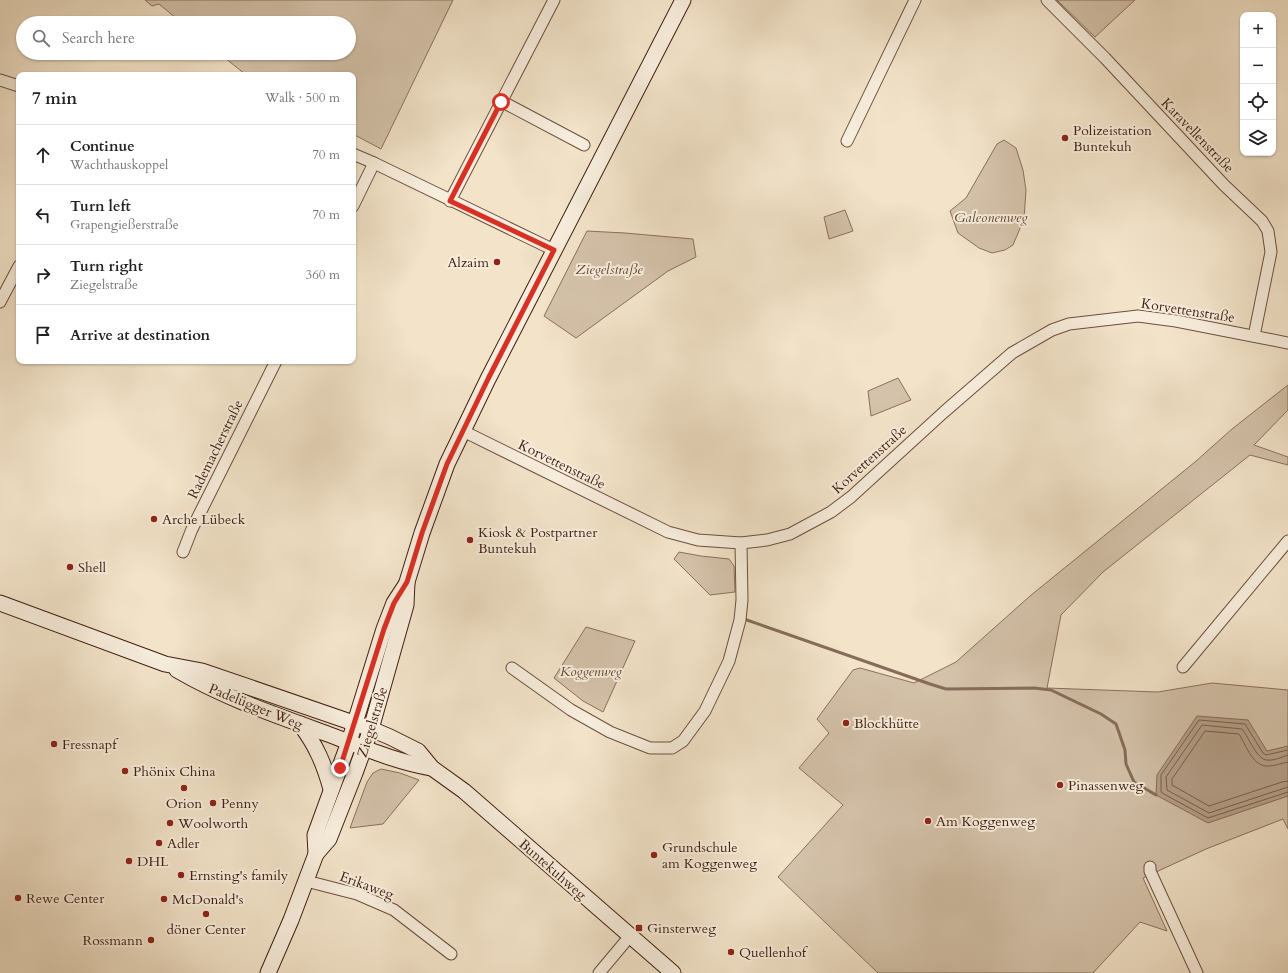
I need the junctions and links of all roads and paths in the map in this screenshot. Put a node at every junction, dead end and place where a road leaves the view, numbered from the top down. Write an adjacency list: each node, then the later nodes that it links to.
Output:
1 (554, 0): 7 (street)
2 (683, 0): 14 (main road, Ziegelstraße)
3 (915, 0): 8 (street)
4 (1047, 0): 17 (street, Karavellenstraße)
5 (0, 80): 6 (street)
6 (16, 85)
7 (501, 102): 9 (street); 13 (street)
8 (847, 141)
9 (584, 145)
10 (356, 155): 11 (street)
11 (374, 163): 12 (street); 13 (street)
12 (356, 200)
13 (450, 201): 14 (street)
14 (554, 250): 20 (main road, Ziegelstraße)
15 (16, 272): 16 (street)
16 (0, 302)
17 (1254, 336): 18 (street, Korvettenstraße); 22 (street, Korvettenstraße)
18 (1288, 342)
19 (274, 364): 23 (street, Rademacherstraße)
20 (462, 431): 22 (street, Korvettenstraße); 24 (main road, Ziegelstraße)
21 (1288, 541): 27 (street)
22 (741, 543): 28 (street)
23 (183, 552)
24 (407, 582): 30 (main road, Ziegelstraße); 31 (main road, Ziegelstraße)
25 (0, 603): 26 (main road, Padelügger Weg)
26 (165, 664): 29 (main road, Padelügger Weg); 30 (main road, Padelügger Weg)
27 (1183, 667)
28 (512, 668)
29 (299, 724): 32 (main road, Padelügger Weg); 35 (main road)
30 (354, 724): 31 (main road, Buntekuhweg); 32 (main road, Ziegelstraße)
31 (371, 729): 33 (main road, Ziegelstraße); 34 (main road, Buntekuhweg)
32 (349, 742): 33 (main road, Buntekuhweg); 35 (main road, Ziegelstraße)
33 (364, 748): 34 (main road, Buntekuhweg); 36 (main road, Ziegelstraße)
34 (432, 768): 39 (main road, Buntekuhweg)
35 (331, 789): 36 (main road, Ziegelstraße)
36 (316, 854): 38 (main road, Ziegelstraße)
37 (1150, 867): 44 (street)
38 (306, 880): 40 (street, Erikaweg); 41 (main road, Ziegelstraße)
39 (630, 936): 42 (street); 43 (main road, Buntekuhweg)
40 (452, 954)
41 (268, 973)
42 (599, 973)
43 (673, 973)
44 (1197, 973)

